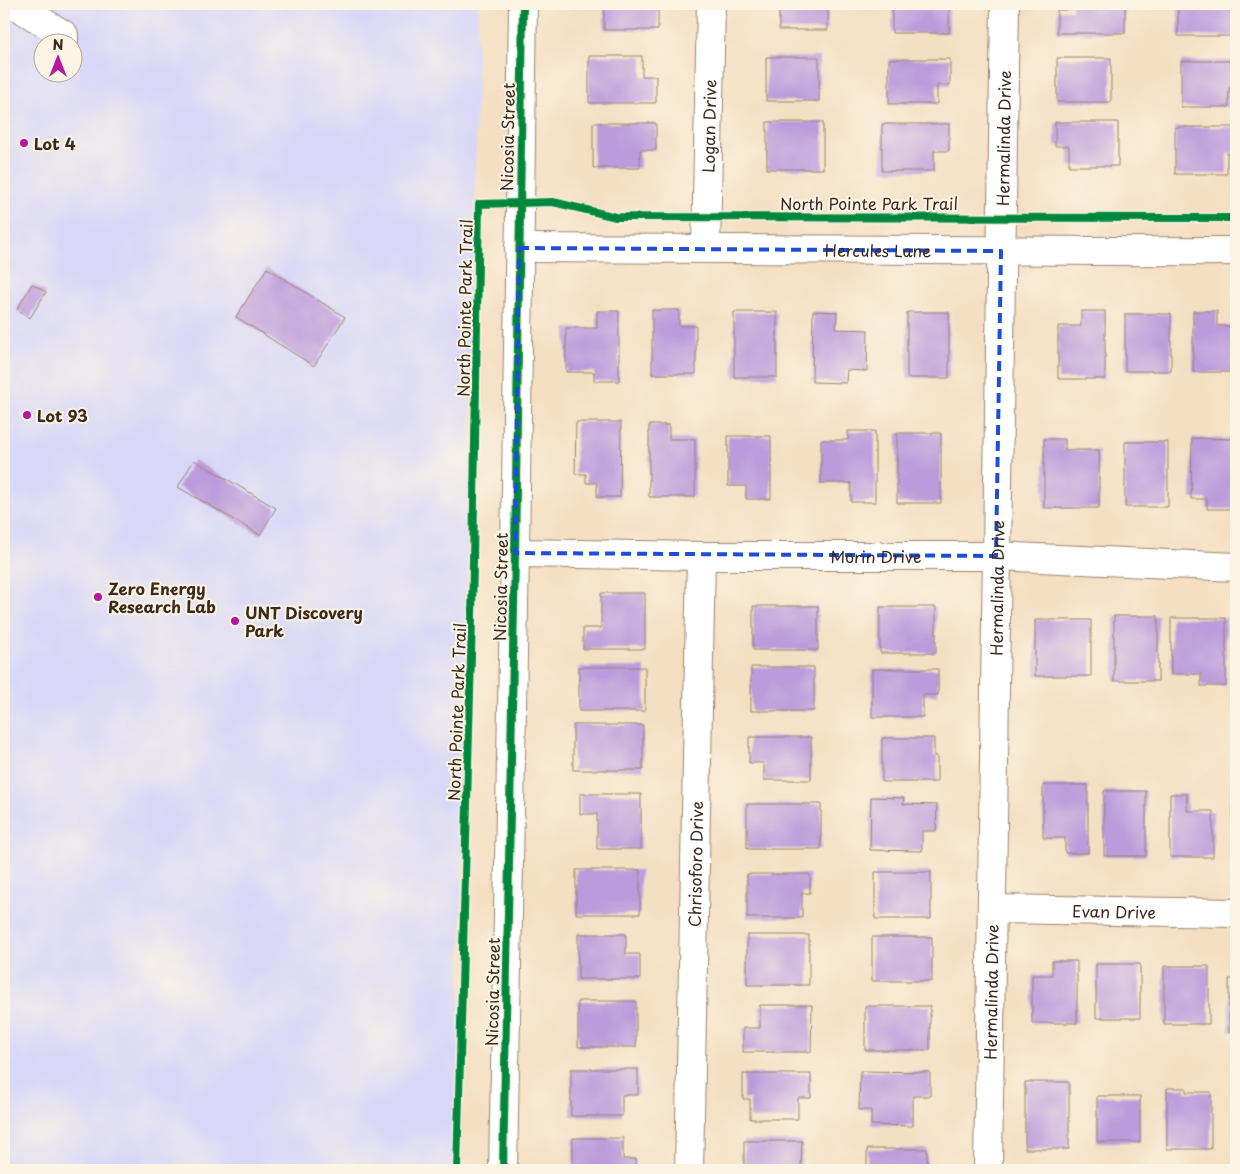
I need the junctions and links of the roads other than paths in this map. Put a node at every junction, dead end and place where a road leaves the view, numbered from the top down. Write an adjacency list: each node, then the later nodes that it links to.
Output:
1 (14, 4): 5 (street)
2 (523, 4): 6 (street, Nicosia Street)
3 (712, 4): 7 (street, Logan Drive)
4 (1005, 4): 9 (street, Hermalinda Drive)
5 (59, 32)
6 (519, 248): 7 (street, Hercules Lane); 10 (street, Nicosia Street)
7 (706, 248): 9 (street, Hercules Lane)
8 (1236, 251): 9 (street, Hercules Lane)
9 (1001, 252): 12 (street, Hermalinda Drive)
10 (515, 553): 11 (street, Morin Drive); 16 (street, Nicosia Street)
11 (701, 556): 12 (street, Morin Drive); 17 (street, Chrisoforo Drive)
12 (996, 556): 13 (street, Morin Drive); 14 (street, Hermalinda Drive)
13 (1236, 567)
14 (992, 908): 15 (street, Evan Drive); 18 (street, Hermalinda Drive)
15 (1236, 913)
16 (503, 1170)
17 (689, 1170)
18 (988, 1170)

